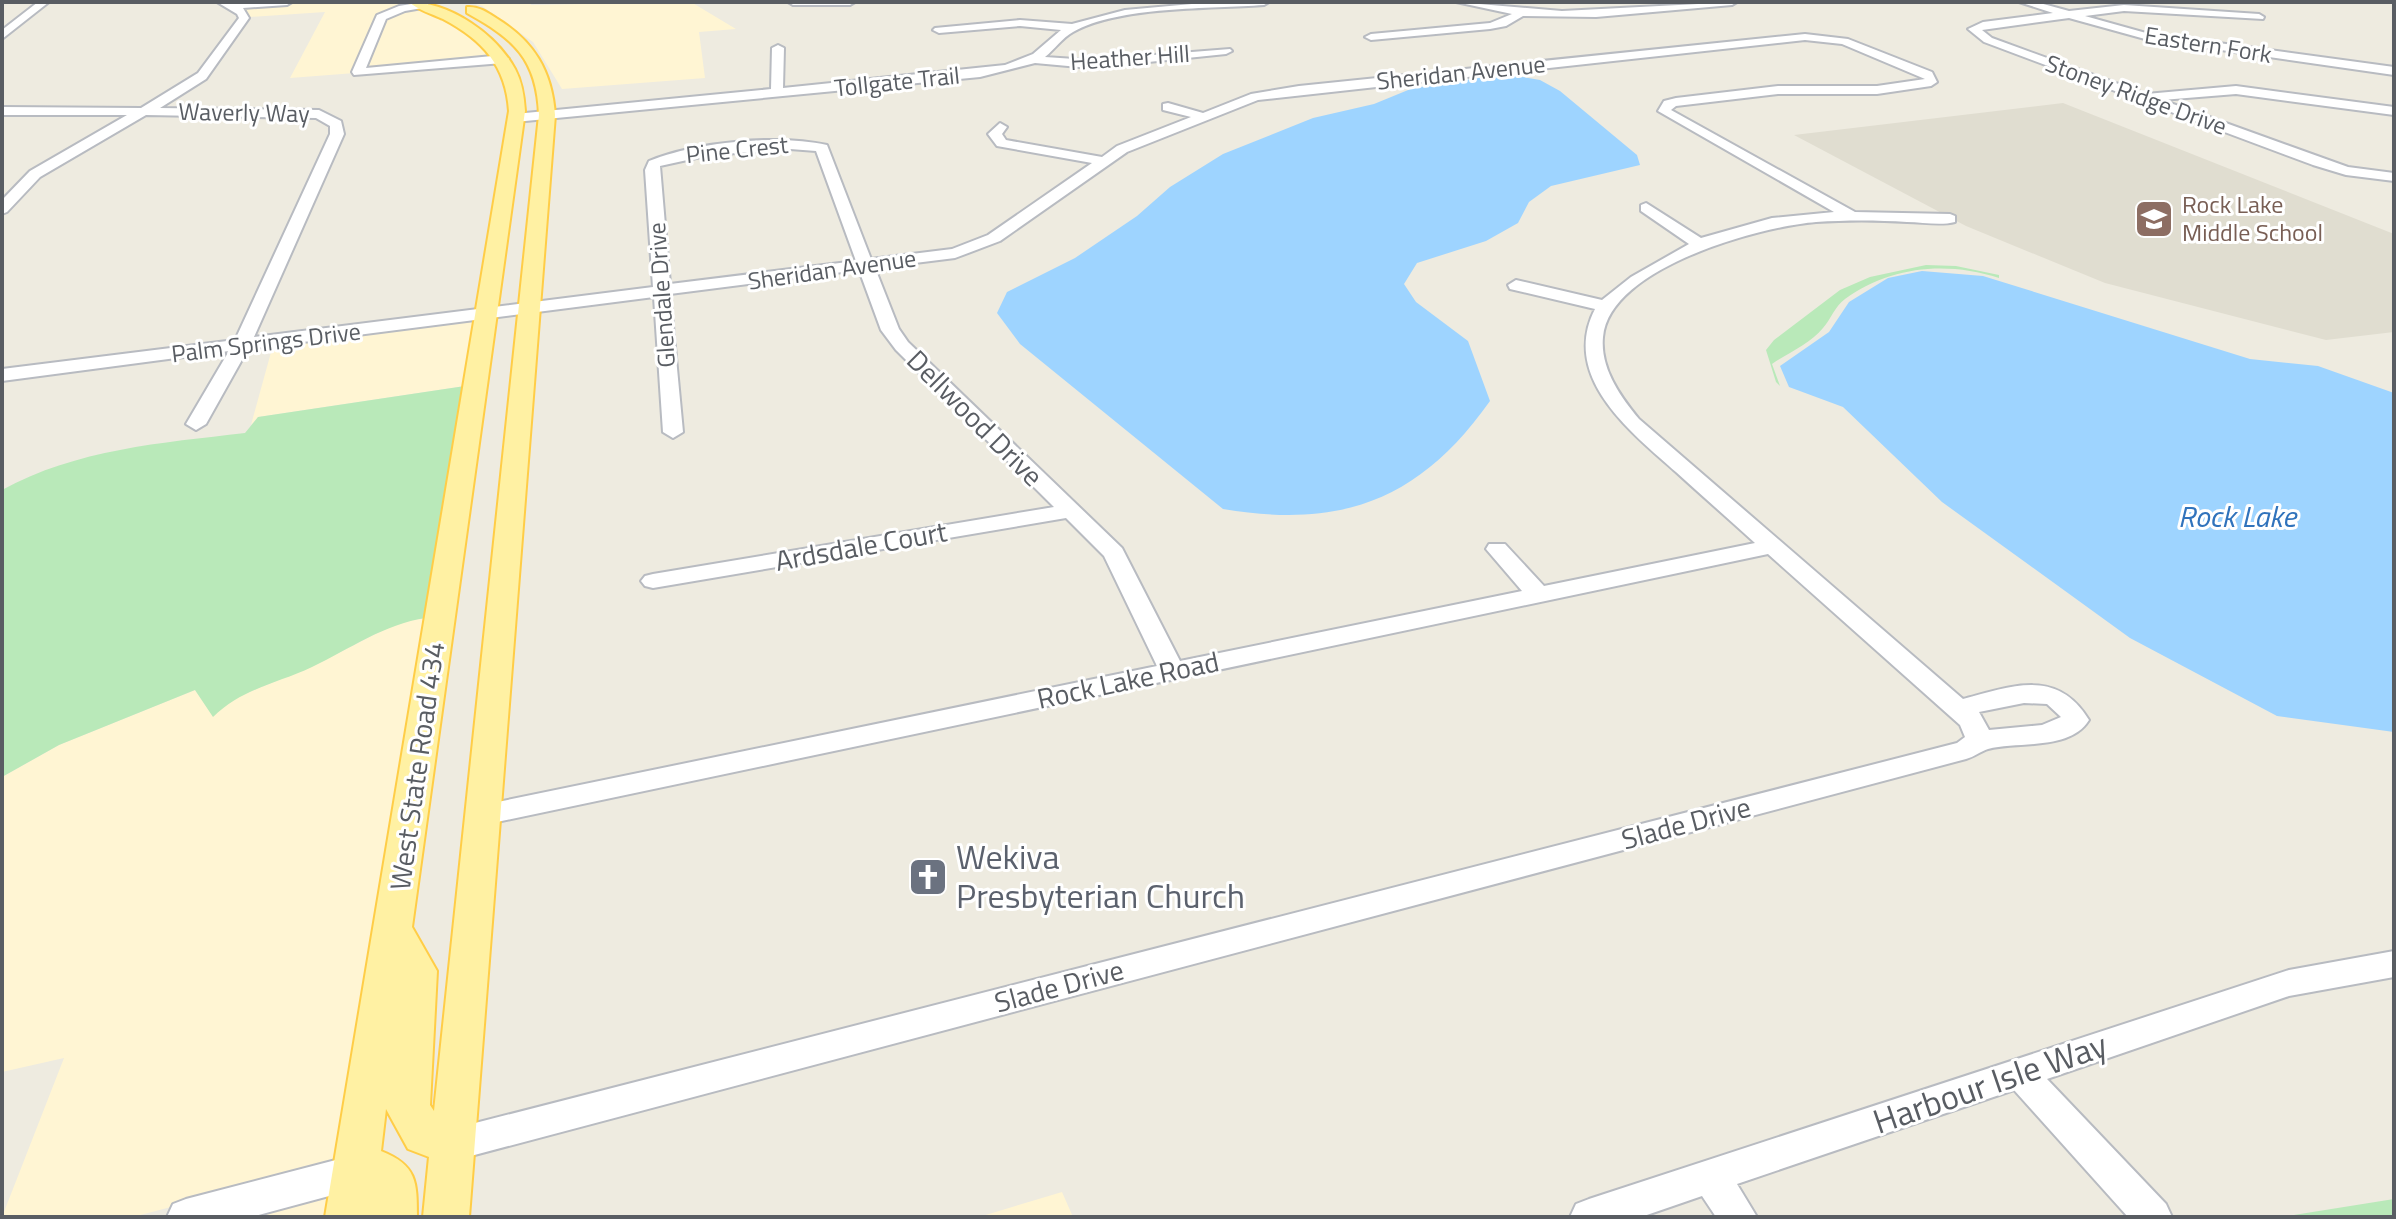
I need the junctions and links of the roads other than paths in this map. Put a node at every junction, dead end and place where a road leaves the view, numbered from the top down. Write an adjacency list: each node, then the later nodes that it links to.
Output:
1 (44, 2): 17 (street)
2 (287, 2): 10 (street)
3 (793, 2): 4 (street)
4 (850, 2)
5 (1264, 2): 9 (street, Tollgate Trail)
6 (1461, 2): 13 (street)
7 (1732, 2): 13 (street)
8 (2024, 2): 14 (street, Eastern Fork)
9 (1242, 3): 19 (street, Tollgate Trail)
10 (228, 4): 32 (street)
11 (420, 4): 16 (main road); 25 (main road); 25 (street)
12 (462, 6): 16 (main road)
13 (1520, 14): 22 (street)
14 (2068, 15): 15 (street); 27 (street, Eastern Fork); 29 (street, Stoney Ridge Drive)
15 (2259, 17)
16 (494, 22): 34 (main road)
17 (18, 23): 18 (street); 21 (street)
18 (2, 24)
19 (1071, 27): 20 (street); 26 (street, Tollgate Trail)
20 (939, 30)
21 (2, 36)
22 (1371, 37)
23 (778, 48): 28 (street)
24 (1226, 51): 26 (street, Heather Hill)
25 (503, 59): 36 (main road)
26 (1033, 59): 28 (street, Tollgate Trail)
27 (2394, 71)
28 (777, 94): 34 (street, Tollgate Trail)
29 (2144, 98): 33 (street); 41 (street, Stoney Ridge Drive)
30 (1168, 107): 35 (street)
31 (2, 111): 32 (street, Waverly Way)
32 (146, 111): 43 (street); 53 (street, Waverly Way)
33 (2394, 111)
34 (547, 115): 36 (street, Tollgate Trail); 51 (main road)
35 (1204, 117): 40 (street, Sheridan Avenue); 44 (street, Sheridan Avenue)
36 (515, 118): 52 (main road, West State Road 434)
37 (1000, 127): 40 (street)
38 (815, 145): 39 (street, Pine Crest); 47 (street, Dellwood Drive)
39 (659, 160): 49 (street, Glendale Drive)
40 (1102, 161): 47 (street, Sheridan Avenue)
41 (2394, 177)
42 (1646, 208): 46 (street)
43 (2, 209)
44 (1852, 216): 45 (street); 46 (street)
45 (1950, 219)
46 (1698, 243): 50 (street)
47 (866, 265): 49 (street, Sheridan Avenue); 57 (street, Dellwood Drive)
48 (1516, 285): 50 (street)
49 (661, 292): 51 (street, Sheridan Avenue); 56 (street, Glendale Drive)
50 (1605, 306): 58 (street)
51 (530, 310): 52 (street, Palm Springs Drive); 65 (main road)
52 (485, 316): 53 (street, Palm Springs Drive); 66 (main road, West State Road 434)
53 (241, 346): 54 (street, Palm Springs Drive); 55 (street)
54 (2, 375)
55 (196, 424)
56 (673, 432)
57 (1069, 511): 60 (street, Ardsdale Court); 62 (street, Dellwood Drive)
58 (1773, 546): 61 (street, Rock Lake Road); 63 (street)
59 (1497, 549): 61 (street)
60 (653, 581)
61 (1539, 595): 62 (street, Rock Lake Road)
62 (1172, 671): 65 (street, Rock Lake Road)
63 (1959, 709): 64 (street); 64 (street)
64 (1980, 740): 69 (street, Slade Drive)
65 (483, 815): 69 (main road)
66 (393, 930): 69 (main road); 70 (main road, West State Road 434)
67 (2394, 964): 68 (street, Harbour Isle Way)
68 (2020, 1073): 71 (street, Harbour Isle Way); 78 (street)
69 (452, 1145): 75 (main road)
70 (355, 1172): 72 (street); 73 (main road, West State Road 434); 74 (main road)
71 (1711, 1178): 76 (street, Harbour Isle Way); 77 (street)
72 (186, 1217)
73 (348, 1217)
74 (394, 1217)
75 (446, 1217)
76 (1589, 1217)
77 (1738, 1217)
78 (2153, 1217)

